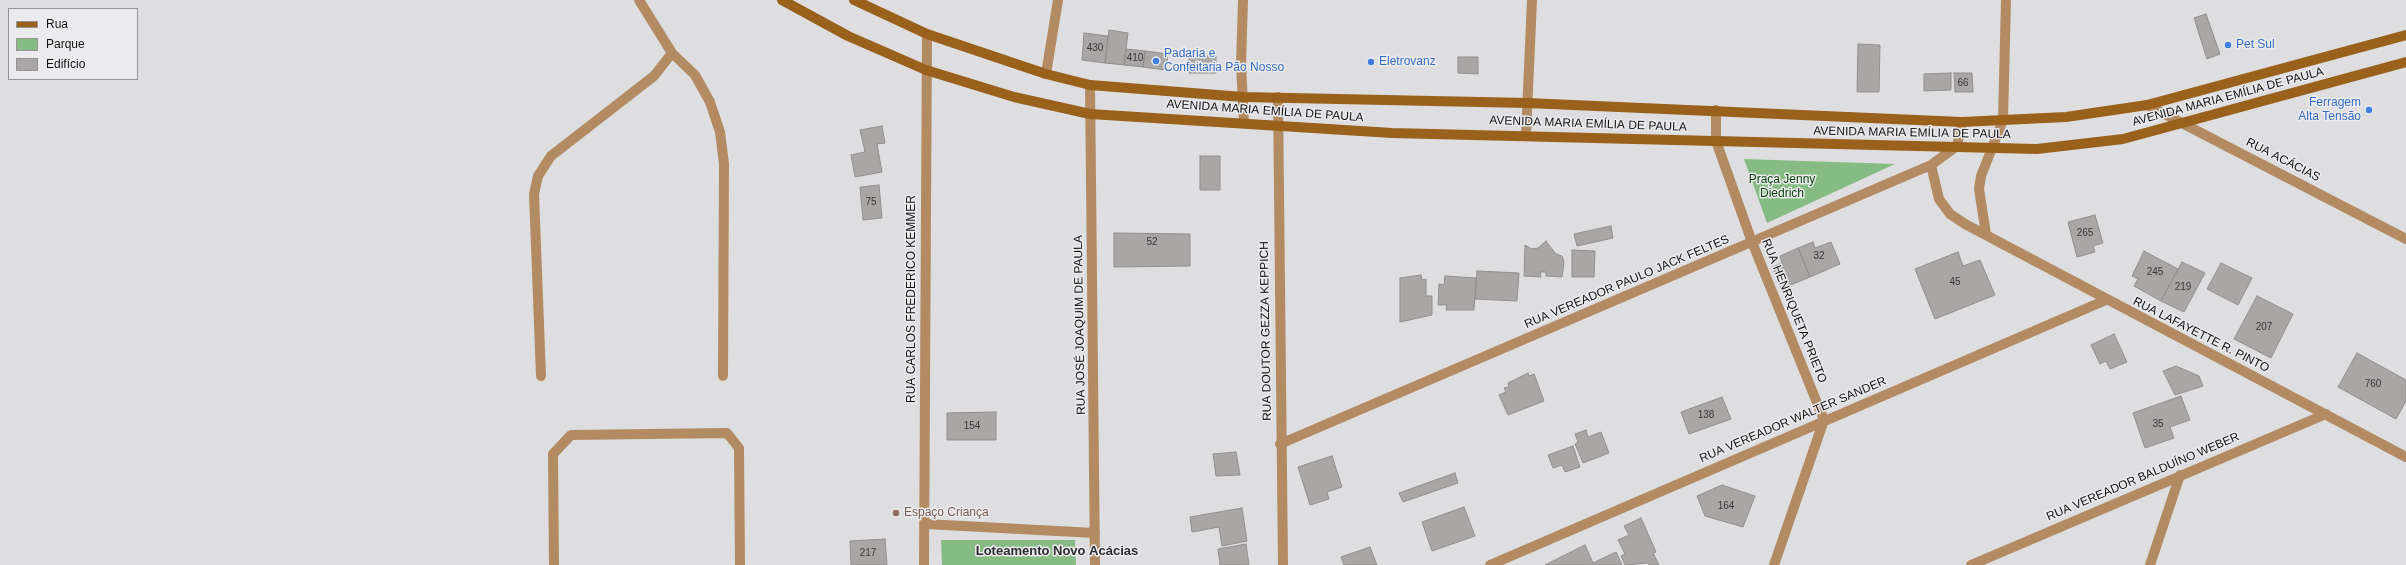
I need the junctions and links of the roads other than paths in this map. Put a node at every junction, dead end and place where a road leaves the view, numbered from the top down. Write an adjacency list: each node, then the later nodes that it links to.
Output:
1 (639, 0): 10 (street)
2 (782, 0): 12 (main road, AVENIDA MARIA EMÍLIA DE PAULA)
3 (854, 0): 8 (main road, AVENIDA MARIA EMÍLIA DE PAULA)
4 (1058, 0): 13 (street)
5 (1243, 0): 15 (street)
6 (1532, 0): 17 (street)
7 (2006, 0): 21 (street)
8 (927, 34): 12 (street, RUA CARLOS FREDERICO KEMMER); 13 (main road, AVENIDA MARIA EMÍLIA DE PAULA)
9 (2406, 35): 18 (main road, AVENIDA MARIA EMÍLIA DE PAULA)
10 (672, 53): 35 (street); 36 (street)
11 (2406, 62): 24 (main road, AVENIDA MARIA EMÍLIA DE PAULA)
12 (926, 70): 20 (main road, AVENIDA MARIA EMÍLIA DE PAULA); 42 (street, RUA CARLOS FREDERICO KEMMER)
13 (1046, 74): 14 (main road, AVENIDA MARIA EMÍLIA DE PAULA)
14 (1090, 85): 15 (main road, AVENIDA MARIA EMÍLIA DE PAULA); 20 (street, RUA JOSÉ JOAQUIM DE PAULA)
15 (1243, 96): 16 (main road, AVENIDA MARIA EMÍLIA DE PAULA); 22 (street)
16 (1278, 97): 17 (main road, AVENIDA MARIA EMÍLIA DE PAULA); 25 (street, RUA DOUTOR GEZZA KEPPICH)
17 (1527, 103): 19 (main road, AVENIDA MARIA EMÍLIA DE PAULA); 26 (street)
18 (2147, 105): 21 (main road, AVENIDA MARIA EMÍLIA DE PAULA); 24 (street, RUA ACÁCIAS)
19 (1716, 110): 23 (main road, AVENIDA MARIA EMÍLIA DE PAULA); 27 (street, RUA HENRIQUETA PRIETO)
20 (1090, 114): 22 (main road, AVENIDA MARIA EMÍLIA DE PAULA); 43 (street, RUA JOSÉ JOAQUIM DE PAULA)
21 (2003, 120): 23 (main road, AVENIDA MARIA EMÍLIA DE PAULA); 29 (street)
22 (1244, 122): 25 (main road, AVENIDA MARIA EMÍLIA DE PAULA)
23 (1962, 122): 28 (street)
24 (2184, 124): 29 (main road, AVENIDA MARIA EMÍLIA DE PAULA); 32 (street, RUA ACÁCIAS)
25 (1277, 126): 26 (main road, AVENIDA MARIA EMÍLIA DE PAULA); 39 (street, RUA DOUTOR GEZZA KEPPICH)
26 (1526, 135): 27 (main road, AVENIDA MARIA EMÍLIA DE PAULA)
27 (1716, 141): 28 (main road, AVENIDA MARIA EMÍLIA DE PAULA); 33 (street, RUA HENRIQUETA PRIETO)
28 (1957, 146): 29 (main road, AVENIDA MARIA EMÍLIA DE PAULA); 30 (street, RUA VEREADOR PAULO JACK FELTES)
29 (1992, 148): 31 (street)
30 (1931, 165): 31 (street, RUA LAFAYETTE R. PINTO); 33 (street, RUA VEREADOR PAULO JACK FELTES)
31 (1986, 234): 34 (street, RUA LAFAYETTE R. PINTO)
32 (2406, 239)
33 (1752, 242): 38 (street, RUA HENRIQUETA PRIETO); 39 (street, RUA VEREADOR PAULO JACK FELTES)
34 (2106, 300): 37 (street, RUA LAFAYETTE R. PINTO); 38 (street, RUA VEREADOR WALTER SANDER)
35 (541, 376)
36 (723, 376)
37 (2326, 414): 40 (street, RUA LAFAYETTE R. PINTO); 41 (street, RUA VEREADOR BALDUÍNO WEBER)
38 (1824, 420): 49 (street, RUA VEREADOR WALTER SANDER); 50 (street)
39 (1280, 444): 48 (street, RUA DOUTOR GEZZA KEPPICH)
40 (2406, 457)
41 (2180, 475): 51 (street, RUA VEREADOR BALDUÍNO WEBER); 52 (street)
42 (925, 524): 43 (street); 46 (street, RUA CARLOS FREDERICO KEMMER)
43 (1095, 533): 47 (street, RUA JOSÉ JOAQUIM DE PAULA)
44 (554, 565): 45 (street)
45 (740, 565)
46 (924, 565)
47 (1095, 565)
48 (1283, 565)
49 (1490, 565)
50 (1774, 565)
51 (1970, 565)
52 (2150, 565)

